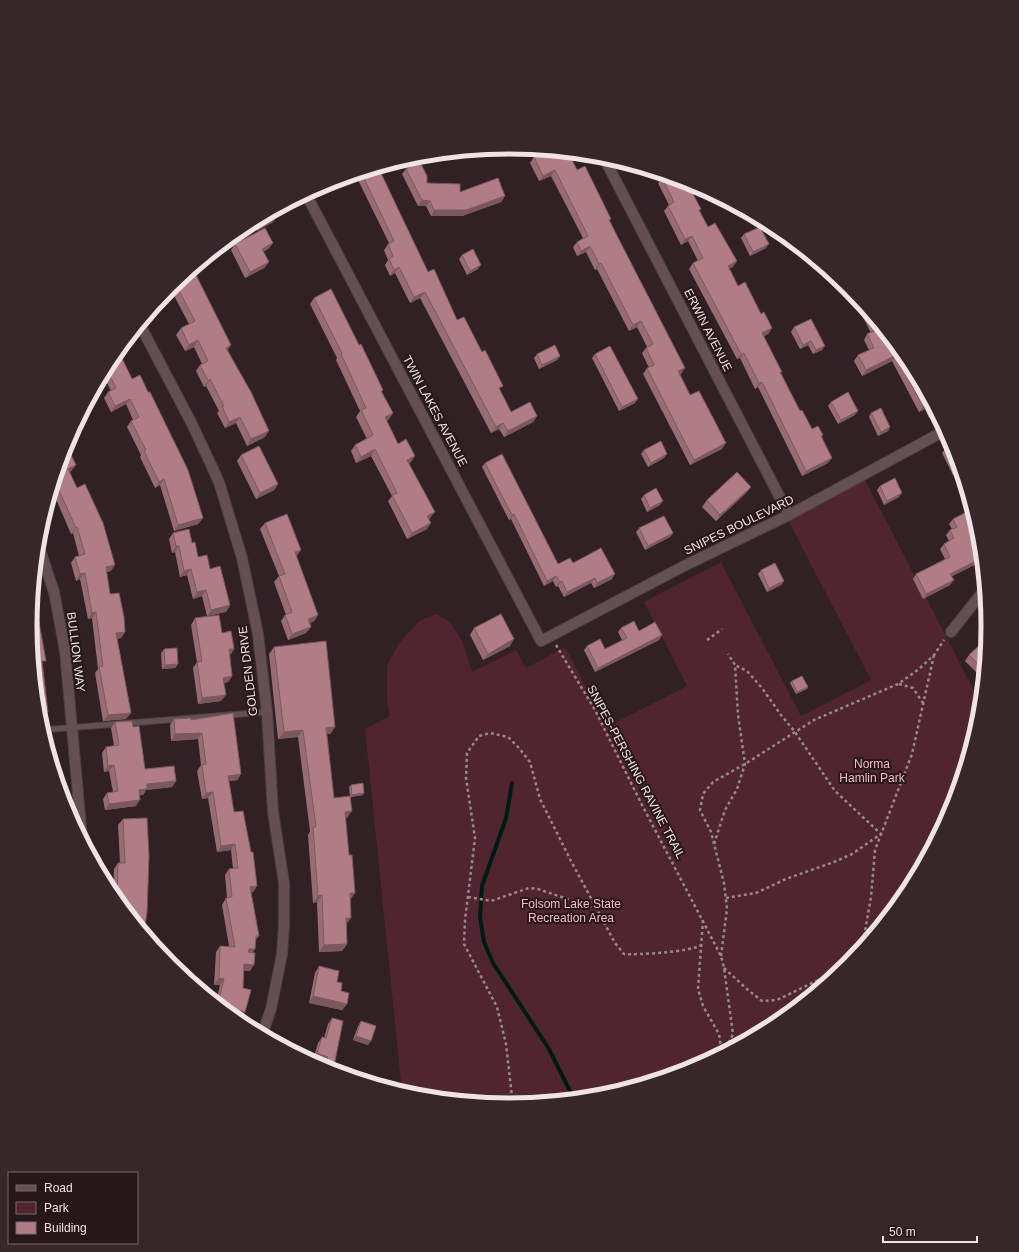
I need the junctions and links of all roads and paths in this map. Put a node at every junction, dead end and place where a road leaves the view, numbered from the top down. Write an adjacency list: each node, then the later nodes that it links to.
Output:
1 (608, 164): 5 (street, ERWIN AVENUE)
2 (308, 199): 10 (street, TWIN LAKES AVENUE)
3 (142, 329): 17 (street, GOLDEN DRIVE)
4 (940, 433): 5 (street, SNIPES BOULEVARD)
5 (789, 515): 10 (street, SNIPES BOULEVARD)
6 (42, 557): 18 (street, BULLION WAY)
7 (981, 593): 9 (street)
8 (722, 629): 11 (path)
9 (950, 632): 13 (path)
10 (546, 639): 28 (path, SNIPES-PERSHING RAVINE TRAIL)
11 (707, 640)
12 (728, 654): 14 (path)
13 (934, 654): 15 (path); 16 (path)
14 (735, 665): 20 (path); 21 (path)
15 (898, 684): 16 (path); 20 (path)
16 (924, 704): 23 (path)
17 (267, 712): 18 (lane); 34 (street, GOLDEN DRIVE)
18 (72, 727): 19 (lane); 22 (street, BULLION WAY)
19 (49, 729)
20 (795, 732): 21 (path); 23 (path)
21 (745, 764): 24 (path); 24 (path)
22 (81, 824)
23 (881, 834): 26 (path); 29 (path)
24 (714, 844): 26 (path)
25 (468, 897): 27 (path); 27 (path); 37 (path)
26 (726, 898): 31 (path)
27 (597, 909): 30 (path)
28 (703, 919): 30 (path, SNIPES-PERSHING RAVINE TRAIL); 31 (path, SNIPES-PERSHING RAVINE TRAIL)
29 (863, 940)
30 (701, 945): 36 (path, SNIPES-PERSHING RAVINE TRAIL)
31 (721, 956): 32 (path, SNIPES-PERSHING RAVINE TRAIL)
32 (724, 968): 33 (path); 35 (path, SNIPES-PERSHING RAVINE TRAIL)
33 (827, 976)
34 (264, 1029)
35 (727, 1045)
36 (722, 1048)
37 (513, 1098)

